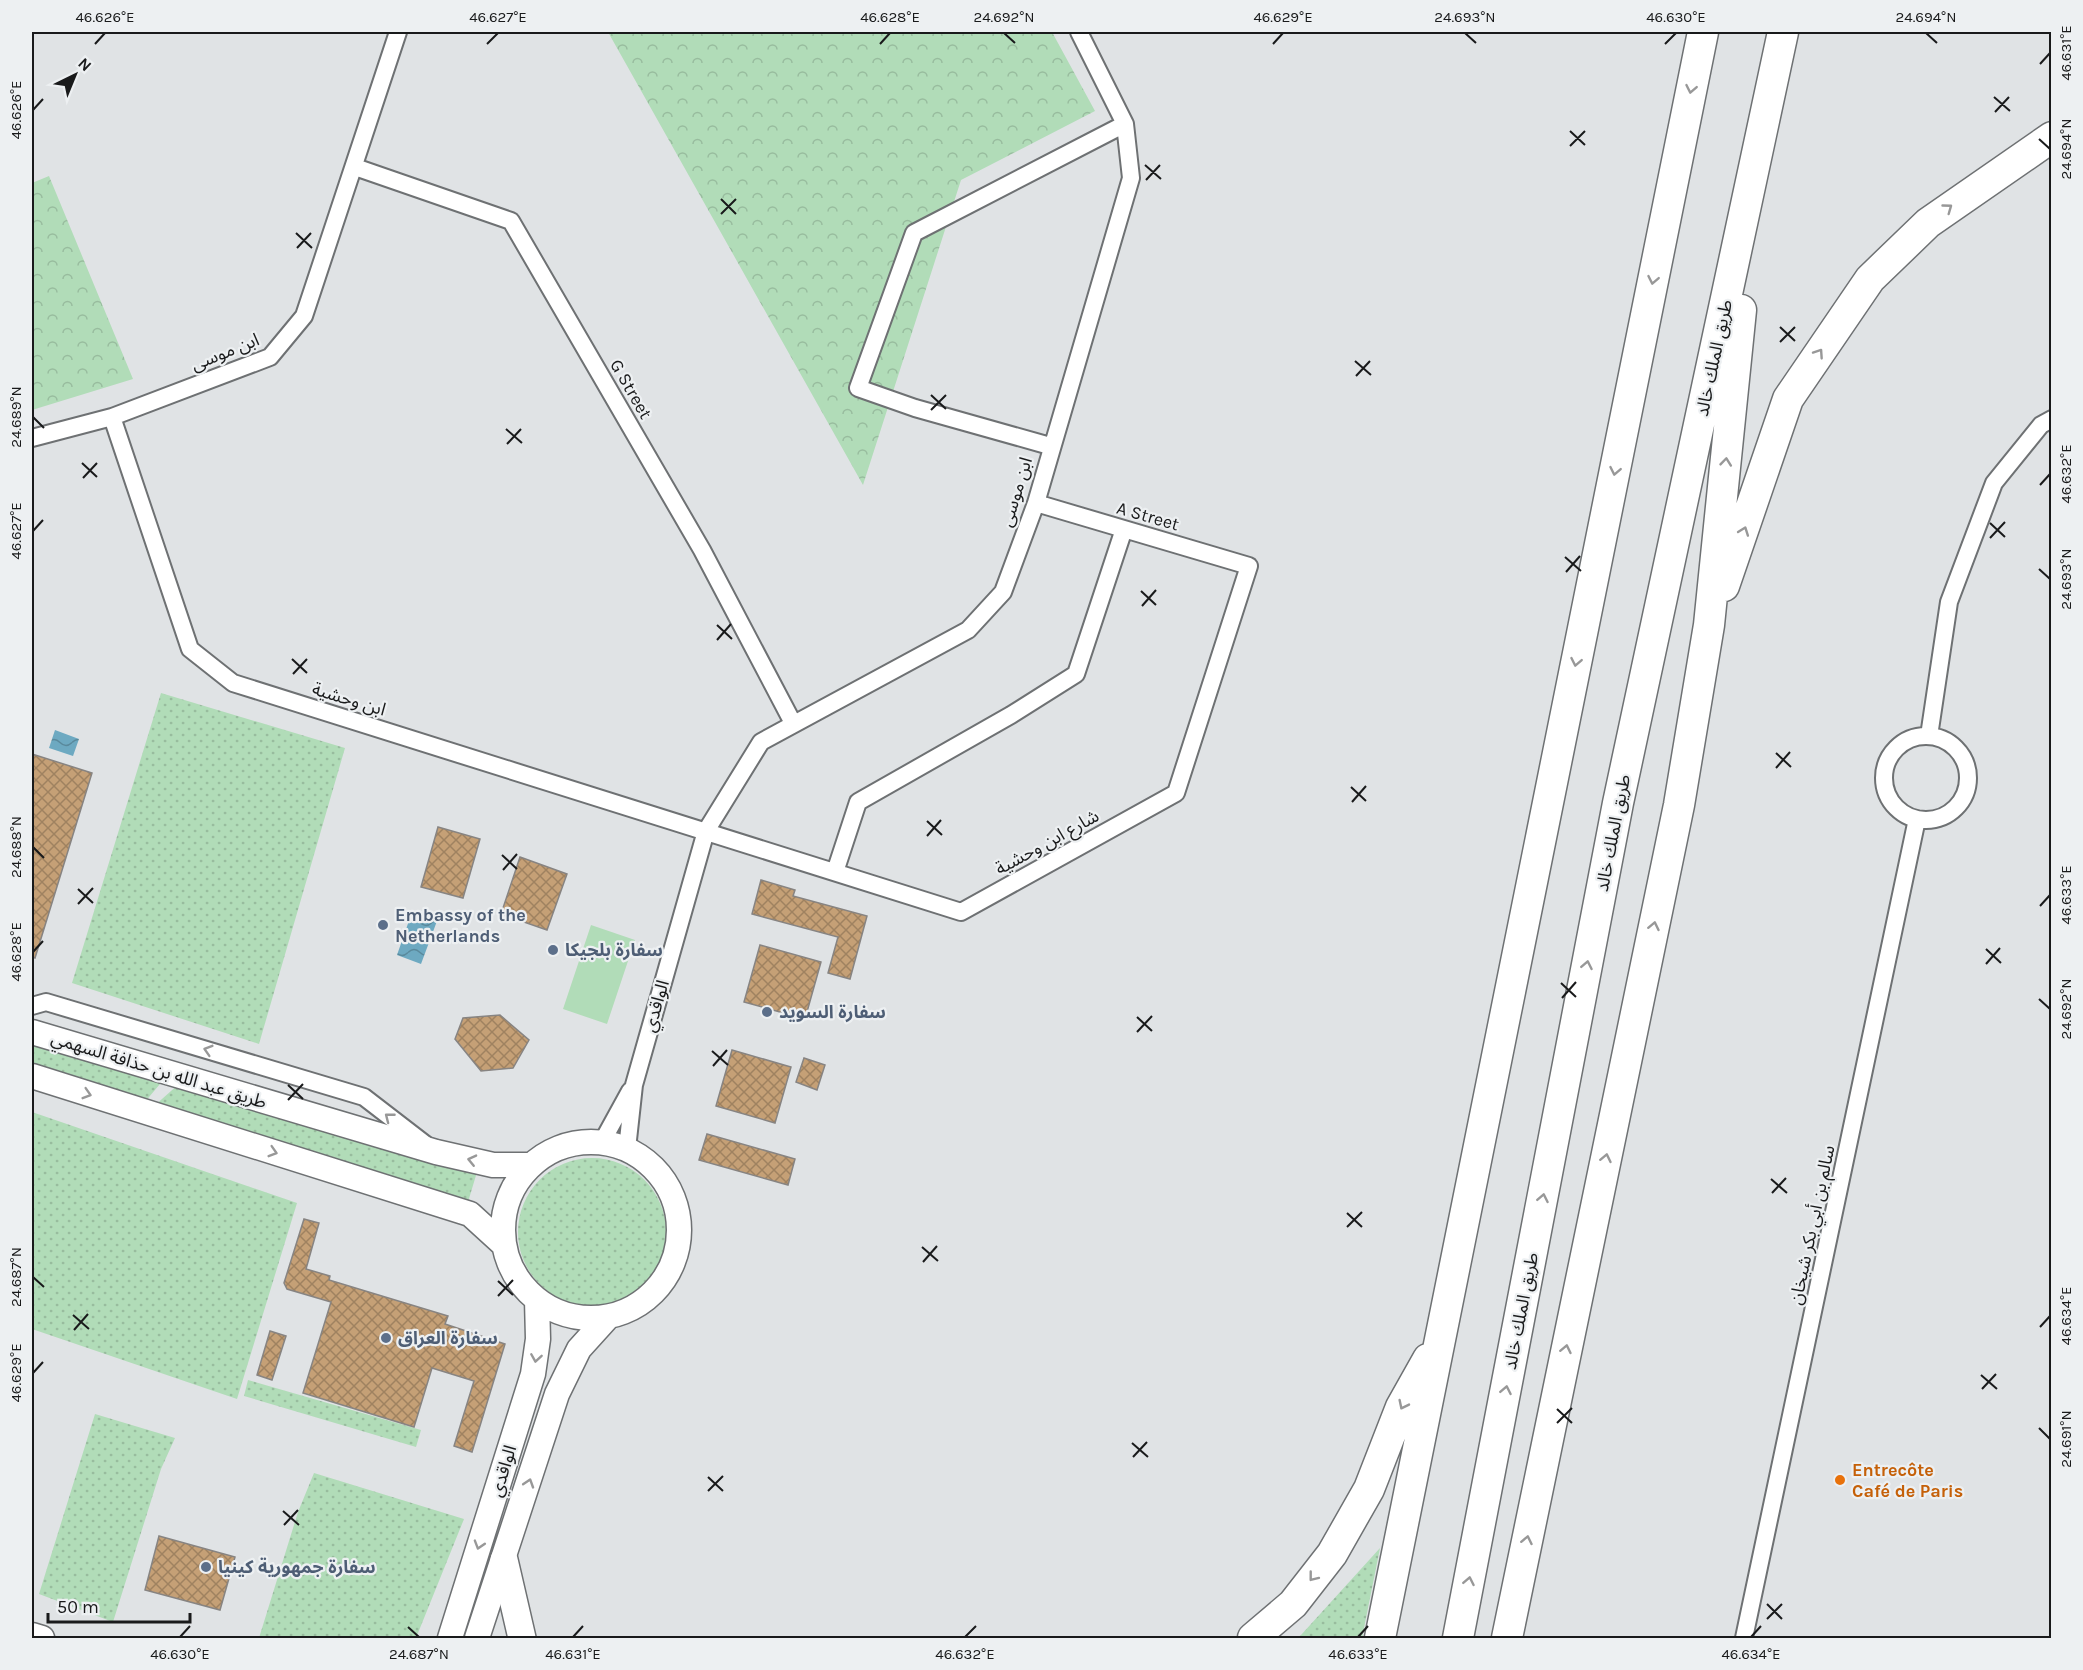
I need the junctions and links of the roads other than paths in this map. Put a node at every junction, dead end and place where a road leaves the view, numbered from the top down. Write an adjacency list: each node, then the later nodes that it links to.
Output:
1 (398, 32): 8 (street, ابن موسى)
2 (1079, 32): 5 (street, ابن موسى)
3 (1703, 32): 33 (highway, one-way to 33)
4 (1783, 32): 7 (highway, طريق الملك خالد)
5 (1125, 124): 12 (street, ابن موسى); 12 (street)
6 (2052, 137): 16 (highway, one-way to 6)
7 (1756, 161): 16 (highway, one-way to 7); 42 (highway, طريق الملك خالد, one-way to 7)
8 (355, 167): 9 (street, ابن موسى); 17 (street, G Street)
9 (112, 417): 11 (street, ابن موسى); 20 (street, ابن وحشية)
10 (2052, 419): 18 (street)
11 (32, 438)
12 (1050, 446): 13 (street, ابن موسى)
13 (1036, 503): 14 (street, A Street); 17 (street, ابن موسى)
14 (1124, 529): 15 (street, A Street); 21 (street)
15 (1249, 566): 21 (street, شارع ابن وحشية)
16 (1709, 625): 43 (highway, one-way to 16)
17 (793, 723): 20 (street, ابن موسى)
18 (1929, 736): 19 (street); 19 (street)
19 (1917, 819): 44 (street, سالم بن أبي بكر شيخان)
20 (706, 831): 21 (street, شارع ابن وحشية); 25 (street, الواقدي)
21 (835, 872)
22 (32, 1006): 28 (street, one-way to 22)
23 (32, 1032): 28 (street, طريق عبد الله بن حذافة السهمي)
24 (32, 1076): 30 (street, one-way to 30)
25 (634, 1085): 26 (street); 27 (street, الواقدي)
26 (602, 1142): 27 (street); 29 (street)
27 (627, 1149): 32 (street)
28 (436, 1152): 29 (street, طريق عبد الله بن حذافة السهمي, one-way to 28)
29 (530, 1165): 30 (street)
30 (504, 1245): 31 (street)
31 (537, 1300): 32 (street); 37 (street, الواقدي, one-way to 37)
32 (608, 1317): 34 (street, الواقدي, one-way to 32)
33 (1441, 1336): 40 (highway, one-way to 40); 41 (highway)
34 (504, 1560): 38 (street, الواقدي); 39 (main road)
35 (32, 1635): 36 (street)
36 (42, 1638)
37 (450, 1638)
38 (477, 1638)
39 (522, 1638)
40 (1253, 1638)
41 (1380, 1638)
42 (1458, 1638)
43 (1507, 1638)
44 (1744, 1638)

